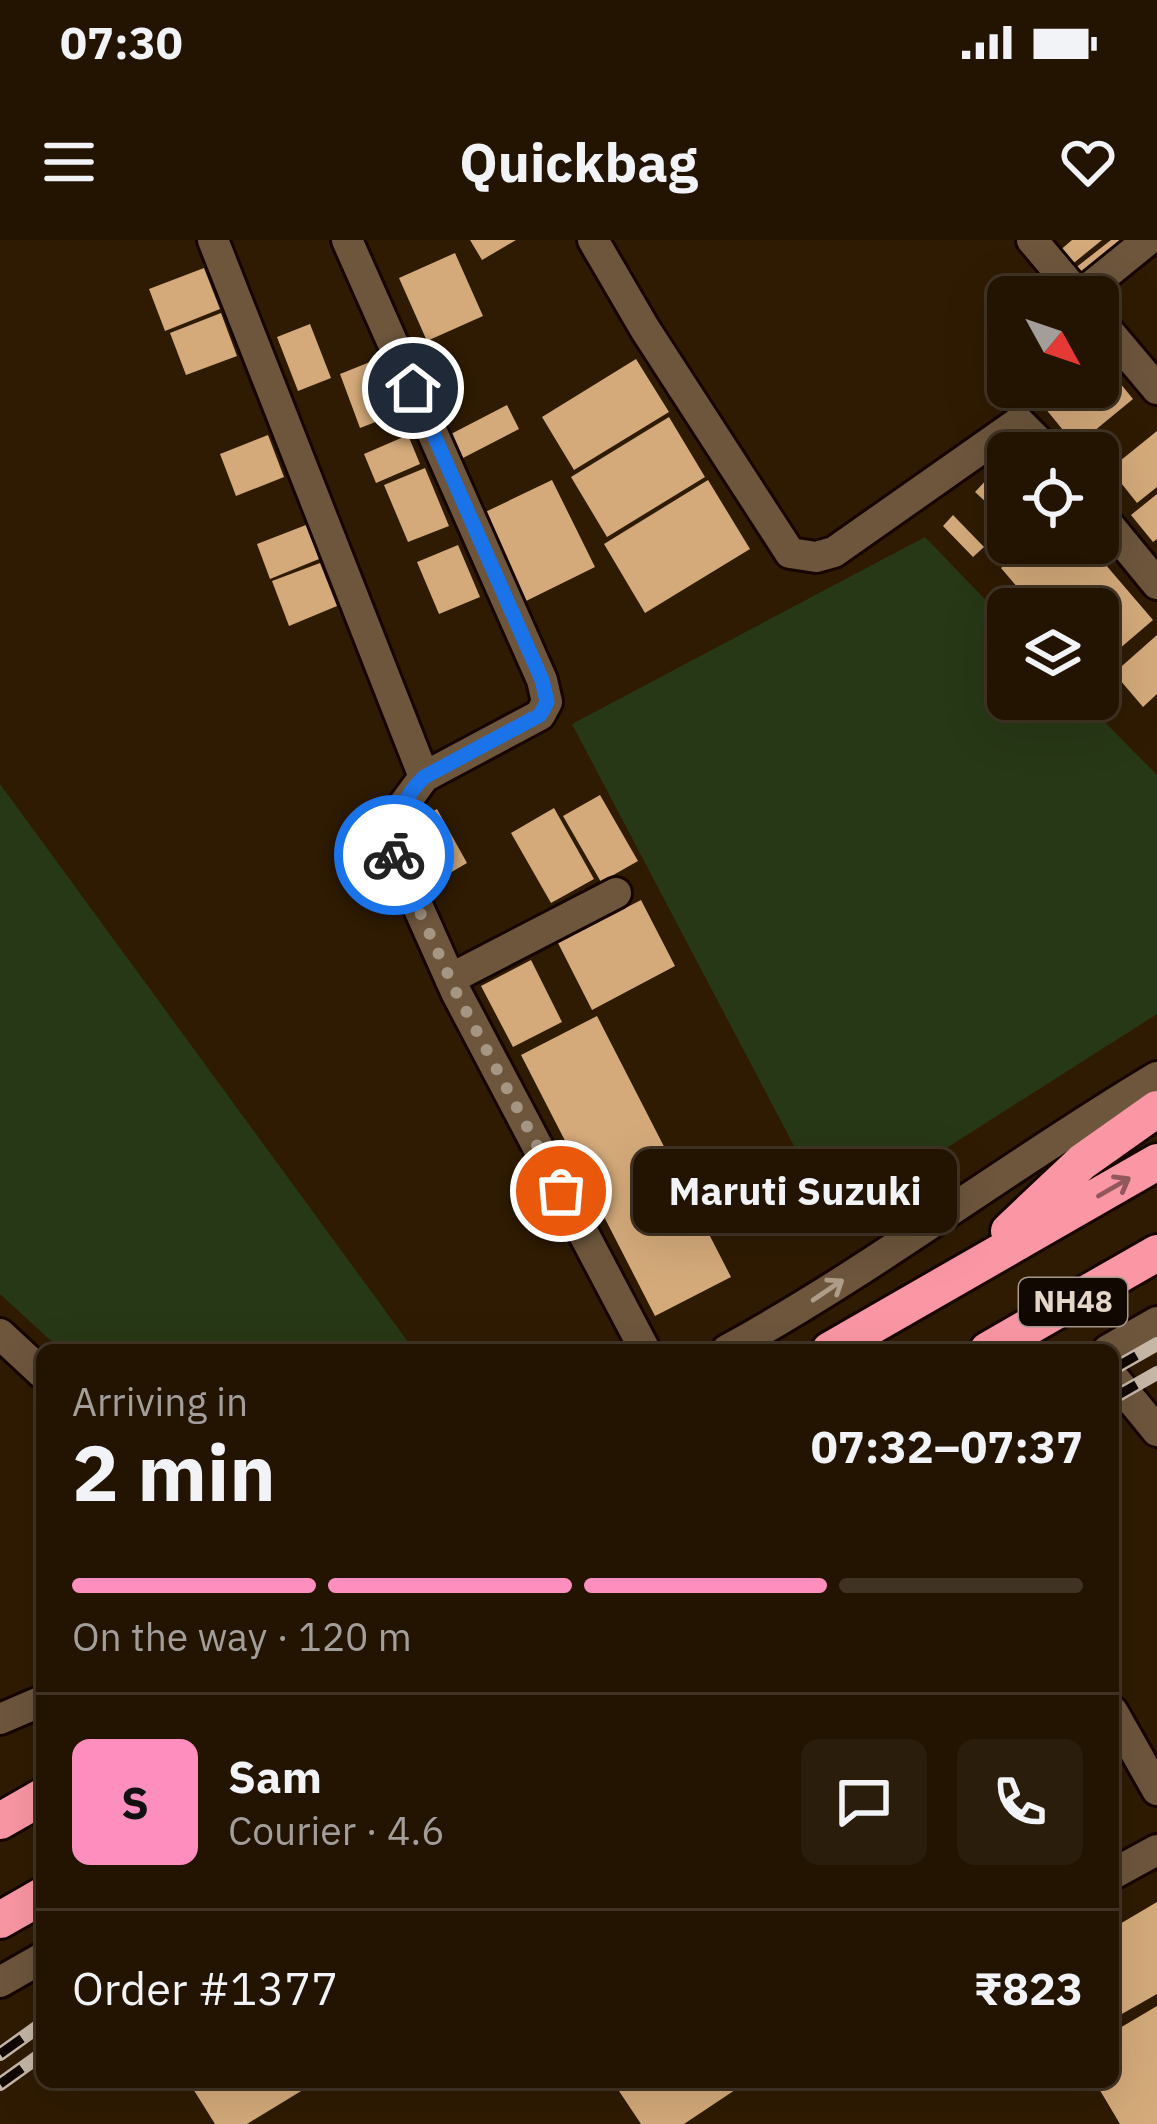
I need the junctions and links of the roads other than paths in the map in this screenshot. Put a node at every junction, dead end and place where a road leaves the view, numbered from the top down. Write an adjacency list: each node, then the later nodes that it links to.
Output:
1 (213, 240): 15 (street)
2 (347, 240): 15 (street)
3 (593, 240): 12 (street)
4 (1032, 240): 6 (street)
5 (1148, 240): 7 (street)
6 (1062, 276)
7 (1104, 276)
8 (1119, 344): 9 (street)
9 (1157, 389)
10 (1005, 432): 11 (street)
11 (1029, 432)
12 (987, 444)
13 (1119, 538): 14 (street)
14 (1157, 584)
15 (424, 777): 17 (street)
16 (616, 893): 17 (street)
17 (450, 979): 25 (street)
18 (1157, 1077): 26 (street, one-way to 18)
19 (1157, 1108): 22 (highway)
20 (1157, 1162): 22 (highway, NH48, one-way to 20)
21 (1157, 1253): 28 (highway, NH48)
22 (963, 1274): 27 (highway, NH48)
23 (1157, 1322): 29 (street)
24 (0, 1334): 30 (street)
25 (642, 1344)
26 (739, 1344)
27 (840, 1344)
28 (998, 1344)
29 (1118, 1344)
30 (36, 1367)
31 (1119, 1384): 32 (street)
32 (1157, 1431)
33 (36, 1704): 34 (street)
34 (0, 1719)
35 (1119, 1723): 36 (street)
36 (1157, 1790)
37 (36, 1800): 38 (highway)
38 (0, 1821)
39 (1157, 1850): 40 (street)
40 (1119, 1871)
41 (36, 1899): 42 (highway)
42 (0, 1920)
43 (36, 1961): 44 (street)
44 (0, 1982)

